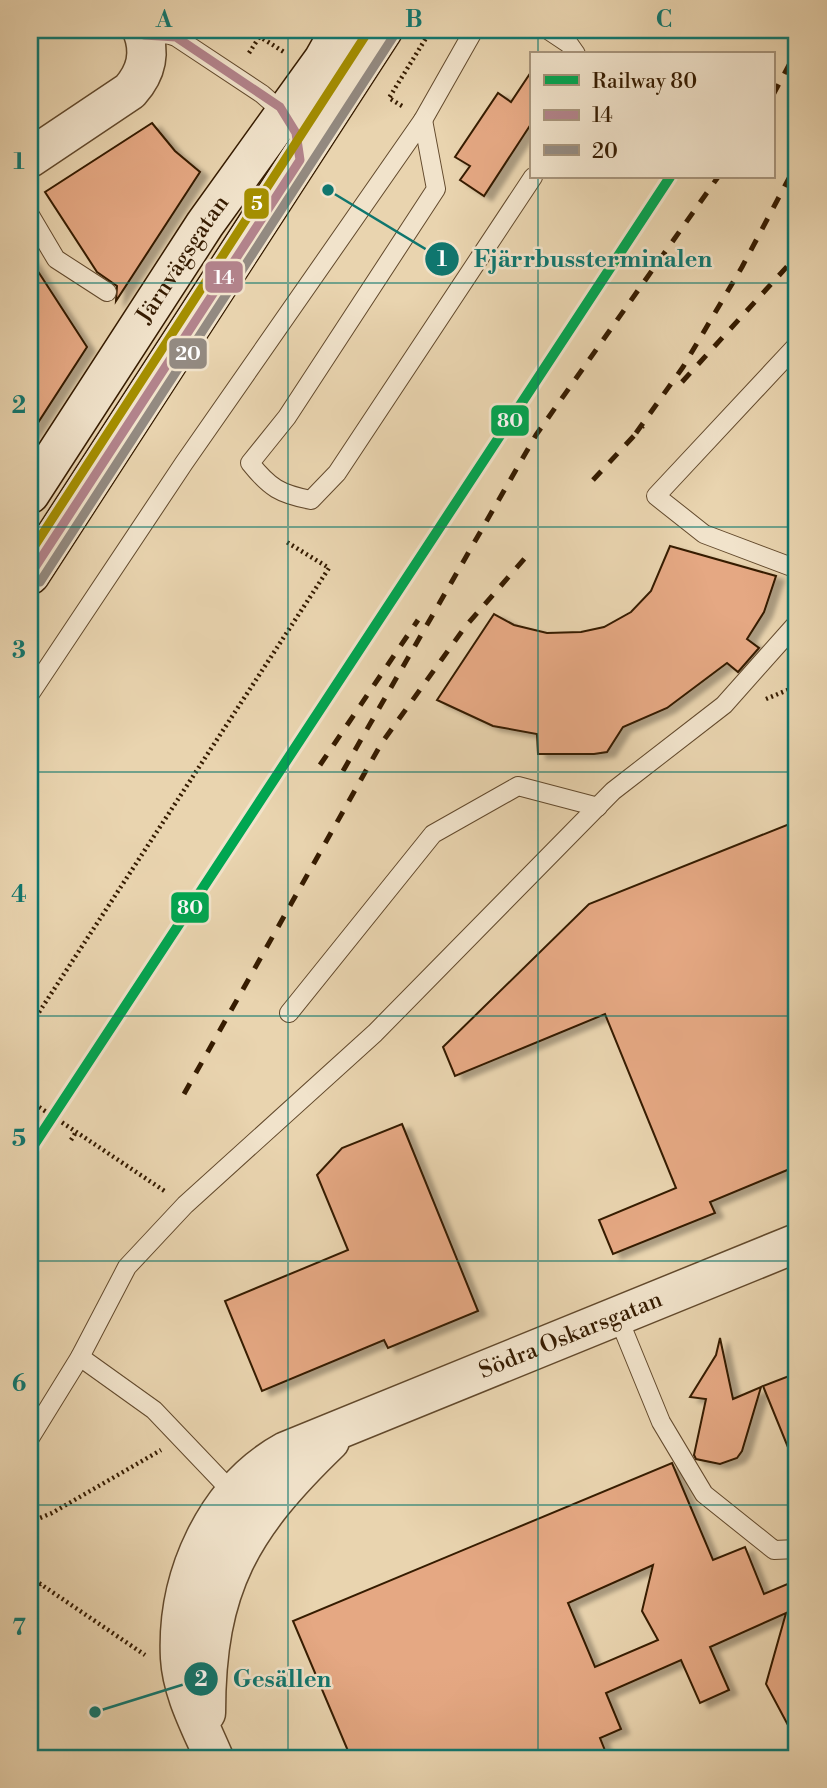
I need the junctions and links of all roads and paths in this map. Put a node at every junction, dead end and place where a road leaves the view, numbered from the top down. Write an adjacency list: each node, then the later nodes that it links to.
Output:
1 (249, 30): 8 (path)
2 (340, 30): 13 (main road, Järnvägsgatan)
3 (383, 30): 16 (main road, Järnvägsgatan)
4 (431, 30): 12 (path)
5 (474, 30): 14 (lane)
6 (548, 30): 9 (lane)
7 (143, 32): 13 (lane); 15 (main road)
8 (260, 36): 10 (path); 11 (path)
9 (575, 52)
10 (249, 53)
11 (288, 54)
12 (389, 98)
13 (285, 113): 16 (lane); 21 (main road, Järnvägsgatan)
14 (423, 120): 17 (lane); 26 (lane)
15 (30, 158)
16 (300, 160): 24 (main road, Järnvägsgatan)
17 (532, 178)
18 (30, 215): 19 (lane)
19 (107, 292)
20 (797, 345): 23 (lane)
21 (30, 494)
22 (285, 541): 29 (path)
23 (797, 569)
24 (30, 575)
25 (797, 623): 27 (lane)
26 (30, 694)
27 (598, 807): 28 (lane); 33 (lane)
28 (289, 1013)
29 (30, 1026)
30 (30, 1101): 31 (path)
31 (76, 1132): 32 (path); 33 (path)
32 (71, 1140)
33 (185, 1205): 36 (lane)
34 (797, 1243): 35 (main road, Södra Oskarsgatan)
35 (618, 1317): 39 (main road, Södra Oskarsgatan); 41 (lane)
36 (80, 1357): 37 (lane); 38 (lane)
37 (30, 1438)
38 (187, 1444): 39 (lane); 40 (path)
39 (246, 1505): 46 (main road, Södra Oskarsgatan)
40 (30, 1522)
41 (797, 1549)
42 (30, 1577): 43 (path)
43 (40, 1584): 44 (path); 45 (path)
44 (30, 1599)
45 (147, 1656)
46 (211, 1749)

